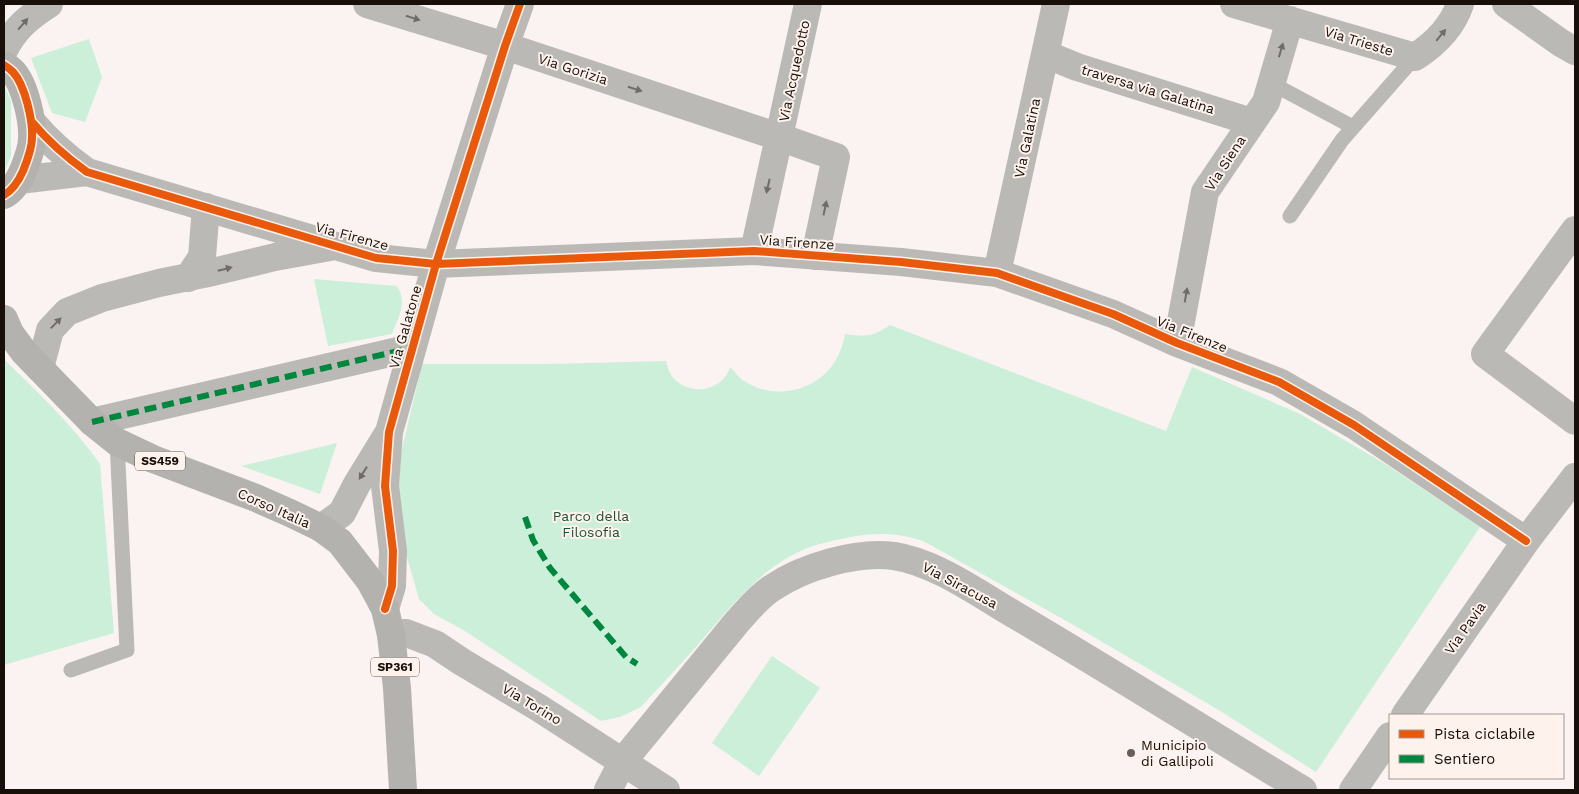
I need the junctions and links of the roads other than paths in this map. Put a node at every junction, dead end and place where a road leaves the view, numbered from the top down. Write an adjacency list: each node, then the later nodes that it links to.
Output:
1 (49, 4): 11 (street, one-way to 1)
2 (367, 4): 10 (street, Via Gorizia, one-way to 10)
3 (520, 4): 10 (street, Via Galatone)
4 (808, 4): 20 (street, Via Acquedotto)
5 (1056, 4): 13 (street, Via Galatina)
6 (1234, 4): 9 (street, Via Trieste)
7 (1460, 4): 14 (street, one-way to 7)
8 (1506, 4): 12 (street)
9 (1290, 20): 14 (street, Via Trieste); 16 (street, Via Siena, one-way to 9)
10 (505, 46): 20 (street, Via Gorizia, one-way to 20); 29 (street, Via Galatone)
11 (4, 50)
12 (1575, 51)
13 (1045, 54): 18 (street, traversa via Galatina); 30 (street, Via Galatina)
14 (1415, 58): 19 (lane)
15 (4, 65): 17 (main road)
16 (1271, 83): 18 (street, Via Siena); 19 (lane)
17 (32, 122): 21 (street, Via Firenze); 22 (main road)
18 (1252, 122): 33 (street, Via Siena, one-way to 18)
19 (1353, 127): 24 (lane)
20 (779, 138): 27 (street, Via Acquedotto, one-way to 27); 28 (street, Via Gorizia, one-way to 20)
21 (87, 172): 22 (street, Via Firenze); 23 (street, Via Firenze)
22 (11, 188)
23 (206, 207): 26 (street, Via Firenze); 31 (street)
24 (1290, 216)
25 (1575, 230): 36 (street)
26 (336, 246): 29 (street, Via Firenze); 31 (street, Via Firenze, one-way to 26)
27 (754, 251): 28 (street, Via Firenze); 29 (street, Via Firenze)
28 (815, 256): 30 (street, Via Firenze)
29 (436, 264): 34 (street, Via Galatone)
30 (997, 273): 33 (street, Via Firenze)
31 (188, 278): 35 (street, Via Firenze, one-way to 31)
32 (4, 320): 35 (main road, Corso Italia / SS459)
33 (1177, 343): 42 (street, Via Firenze)
34 (412, 348): 37 (street); 38 (street, Via Galatone)
35 (40, 368): 37 (main road, Corso Italia / SS459)
36 (1575, 421)
37 (92, 422): 39 (main road, Corso Italia / SS459)
38 (389, 432): 41 (street, Via Galatone, one-way to 41); 44 (street, Via Galatone)
39 (117, 442): 41 (main road, Corso Italia / SS459); 46 (lane)
40 (1575, 477): 42 (street, Via Pavia)
41 (321, 528): 43 (main road, Corso Italia / SS459)
42 (1526, 540): 47 (street, Via Pavia)
43 (350, 556): 44 (main road, Corso Italia / SP361)
44 (384, 608): 45 (main road, Corso Italia / SP361)
45 (391, 635): 49 (street, Via Torino); 50 (main road, Corso Italia / SP361)
46 (72, 670)
47 (1406, 714)
48 (1389, 737): 54 (street)
49 (623, 761): 51 (street, Via Siracusa); 52 (street, Via Torino); 53 (street, Via Siracusa)
50 (403, 790)
51 (608, 790)
52 (666, 790)
53 (1303, 790)
54 (1353, 790)

